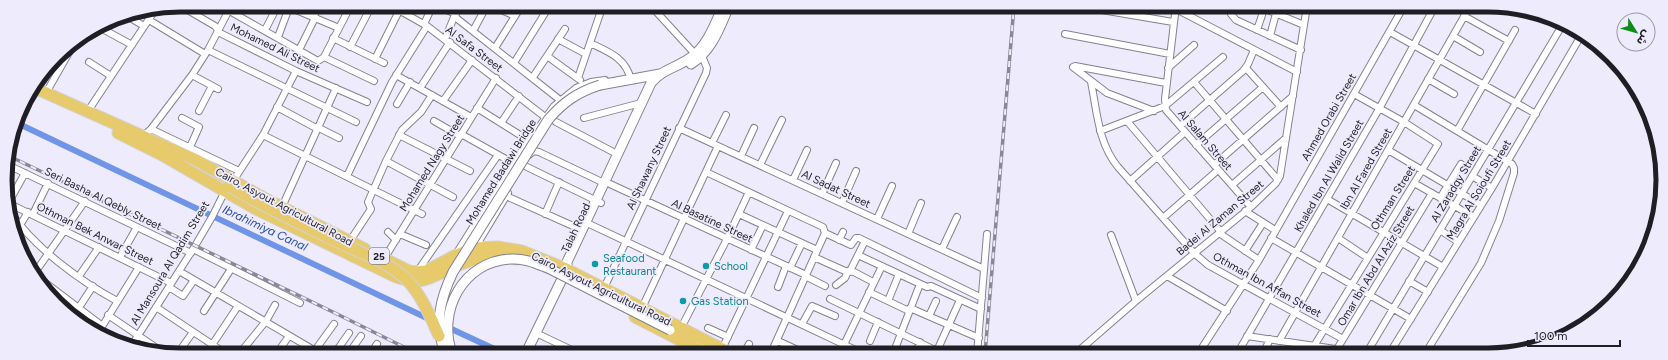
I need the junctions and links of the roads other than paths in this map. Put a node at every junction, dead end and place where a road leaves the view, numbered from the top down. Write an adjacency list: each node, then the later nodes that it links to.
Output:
1 (191, 12): 47 (street, Mohamed Ali Street)
2 (228, 12): 47 (street)
3 (233, 12): 50 (street)
4 (274, 12): 50 (street)
5 (286, 12): 58 (street)
6 (302, 12): 38 (street)
7 (316, 12): 38 (street)
8 (347, 12): 45 (street)
9 (368, 12): 68 (street)
10 (399, 12): 82 (street)
11 (407, 12): 42 (street, Al Safa Street)
12 (431, 12): 42 (street)
13 (449, 12): 35 (street)
14 (456, 12): 35 (street)
15 (485, 12): 53 (street)
16 (506, 12): 36 (street)
17 (518, 12): 36 (street)
18 (546, 12): 86 (street)
19 (601, 12): 64 (street)
20 (657, 12): 78 (street)
21 (720, 12): 78 (main road)
22 (726, 12): 78 (main road)
23 (1114, 12): 41 (street)
24 (1175, 12): 41 (street, Al Salam Street)
25 (1183, 12): 71 (street)
26 (1231, 12): 51 (street)
27 (1261, 12): 51 (street)
28 (1272, 12): 34 (street)
29 (1306, 12): 43 (street, Badei Al Zaman Street)
30 (1401, 12): 54 (street, Ahmed Orabi Street)
31 (1432, 12): 67 (street, Khaled Ibn Al Walid Street)
32 (1466, 12): 37 (street, Ibn Al Fared Street)
33 (153, 14): 40 (street)
34 (1276, 14): 43 (street); 56 (street)
35 (455, 15): 53 (street); 62 (street)
36 (515, 16): 69 (street)
37 (1464, 16): 57 (street, Ibn Al Fared Street); 63 (street)
38 (314, 17): 45 (street); 70 (street)
39 (132, 19): 44 (street)
40 (149, 20): 44 (street); 73 (street)
41 (1173, 22): 76 (street, Al Salam Street)
42 (426, 25): 62 (street, Al Safa Street); 93 (street)
43 (1304, 25): 72 (street, Badei Al Zaman Street)
44 (144, 26): 65 (street)
45 (339, 28): 59 (street)
46 (1560, 28): 124 (street, Al Zaradqy Street)
47 (218, 29): 73 (street); 90 (street, Mohamed Ali Street)
48 (564, 29): 60 (street)
49 (104, 30): 65 (street)
50 (265, 30): 58 (street)
51 (1258, 30): 56 (street)
52 (1515, 30): 63 (street)
53 (473, 31): 69 (street)
54 (1390, 32): 67 (street); 114 (street, Ahmed Orabi Street)
55 (1065, 34): 76 (street)
56 (1270, 36): 72 (street)
57 (1453, 36): 74 (street); 84 (street, Ibn Al Fared Street)
58 (278, 37): 70 (street)
59 (334, 38): 68 (street); 80 (street)
60 (558, 39): 75 (street); 79 (street)
61 (1579, 39): 137 (street, Magra Al Soioufi Street)
62 (448, 41): 83 (street, Al Safa Street); 111 (street)
63 (1509, 41): 107 (street)
64 (590, 43): 75 (street); 98 (street)
65 (132, 45): 94 (street)
66 (1194, 45): 88 (street)
67 (1414, 45): 84 (street); 133 (street, Khaled Ibn Al Walid Street)
68 (350, 47): 82 (street)
69 (494, 48): 86 (street)
70 (299, 50): 80 (street)
71 (1254, 50): 89 (street); 91 (street)
72 (1301, 50): 91 (street, Badei Al Zaman Street)
73 (207, 52): 92 (street); 109 (street)
74 (1480, 52)
75 (586, 54): 97 (street)
76 (1170, 54): 88 (street, Al Salam Street)
77 (67, 55): 113 (street)
78 (698, 55): 99 (main road); 153 (street, Al Shawany Street)
79 (547, 56): 96 (street); 97 (street)
80 (324, 57): 101 (street)
81 (1223, 57): 104 (street)
82 (375, 59): 87 (street)
83 (472, 60): 95 (street, Al Safa Street); 122 (street)
84 (1439, 60): 100 (street, Ibn Al Fared Street); 107 (street)
85 (89, 62): 94 (street)
86 (514, 63): 96 (street)
87 (384, 64)
88 (1168, 68): 105 (street, Al Salam Street)
89 (1246, 68): 108 (street); 121 (street)
90 (296, 71): 109 (street, Al Mansoura Al Qadim Street); 110 (street, Mohamed Ali Street)
91 (1297, 72): 119 (street, Badei Al Zaman Street)
92 (192, 75): 135 (street); 157 (street)
93 (396, 75): 102 (street); 194 (street)
94 (111, 76): 134 (street)
95 (496, 78): 118 (street, Al Safa Street); 132 (street, Mohamed Nagy Street)
96 (532, 78): 120 (street)
97 (578, 78): 106 (street)
98 (631, 78): 99 (main road, Mohamed Badawi Bridge); 106 (street); 373 (main road, Mohamed Badawi Bridge, bridge)
99 (658, 78): 125 (main road, Talah Road); 203 (main road, Talah Road)
100 (1428, 79): 115 (street); 127 (street, Ibn Al Fared Street)
101 (374, 81)
102 (410, 82): 111 (street); 126 (street)
103 (1091, 82): 105 (street); 136 (street); 155 (street, Othman Ibn Affan Street)
104 (1194, 82): 121 (street); 128 (street)
105 (1166, 83): 128 (street, Al Salam Street)
106 (586, 84): 120 (street)
107 (1484, 84): 124 (street); 156 (street)
108 (1263, 87): 130 (street); 143 (street)
109 (288, 88): 129 (street, Al Mansoura Al Qadim Street); 131 (street)
110 (336, 88): 123 (street, Mohamed Ali Street); 131 (street)
111 (420, 88): 117 (street)
112 (38, 90): 113 (highway)
113 (46, 93): 134 (highway)
114 (1354, 94): 133 (street, Othman Street); 249 (street, Ahmed Orabi Street)
115 (1454, 94)
116 (35, 95): 208 (highway, Cairo, Asyout Agricultural Road / 25)
117 (432, 95): 122 (street); 160 (street)
118 (519, 96): 140 (street, Al Safa Street); 150 (street)
119 (1293, 96): 130 (street); 163 (street, Badei Al Zaman Street)
120 (560, 100): 140 (street)
121 (1210, 100): 143 (street); 151 (street)
122 (444, 101): 139 (street)
123 (367, 102)
124 (1516, 102): 137 (street); 169 (street, Al Zaradqy Street)
125 (641, 103): 142 (street); 173 (main road, Talah Road)
126 (397, 104)
127 (1414, 105): 149 (street, Ibn Al Fared Street); 156 (street)
128 (1165, 106): 136 (street); 151 (street, Al Salam Street)
129 (278, 107): 152 (street); 159 (street, Al Mansoura Al Qadim Street)
130 (1281, 107): 164 (street)
131 (326, 108): 147 (street); 152 (street)
132 (477, 108): 139 (street, Mohamed Nagy Street); 150 (street)
133 (1380, 109): 149 (street, Othman Street); 219 (street, Khaled Ibn Al Walid Street)
134 (88, 111): 157 (highway)
135 (199, 111)
136 (1154, 111): 146 (street)
137 (1536, 114): 180 (street, Magra Al Soioufi Street)
138 (726, 115): 166 (street)
139 (472, 117): 161 (street, Mohamed Nagy Street)
140 (545, 117): 165 (street)
141 (182, 118): 168 (street)
142 (584, 118)
143 (1226, 119): 164 (street); 167 (street)
144 (782, 120): 185 (street)
145 (434, 121): 161 (street)
146 (1127, 121): 155 (street); 176 (street)
147 (356, 122)
148 (556, 122): 173 (street)
149 (1404, 122): 171 (street, Ibn Al Fared Street); 188 (street, Othman Street)
150 (500, 123): 165 (street)
151 (1180, 126): 158 (street, Al Salam Street)
152 (317, 127): 162 (street); 174 (street)
153 (679, 128): 166 (street, Al Sadat Street); 222 (street, Al Shawany Street)
154 (754, 128): 175 (street)
155 (1100, 131): 197 (street, Othman Ibn Affan Street)
156 (1457, 131): 169 (street)
157 (147, 132): 168 (street); 208 (highway)
158 (1185, 132): 167 (street, Al Salam Street); 176 (street)
159 (263, 135): 174 (street); 189 (street, Al Mansoura Al Qadim Street)
160 (399, 135): 177 (street); 179 (street)
161 (460, 135): 172 (street); 177 (street, Mohamed Nagy Street)
162 (339, 138)
163 (1286, 138): 178 (street); 198 (street, Badei Al Zaman Street)
164 (1244, 139): 178 (street); 187 (street)
165 (528, 140): 181 (street)
166 (715, 145): 175 (street, Al Sadat Street); 191 (street)
167 (1196, 145): 187 (street, Al Salam Street)
168 (190, 147): 189 (street)
169 (1488, 149): 180 (street); 195 (street, Al Zaradqy Street)
170 (807, 150): 196 (street)
171 (1388, 150): 188 (street); 237 (street, Ibn Al Fared Street)
172 (498, 154): 181 (street); 303 (street)
173 (617, 154): 203 (main road, Talah Road)
174 (304, 155): 194 (street); 228 (street)
175 (741, 156): 185 (street, Al Sadat Street)
176 (1157, 156): 197 (street); 214 (street)
177 (446, 159): 190 (street); 202 (street, Mohamed Nagy Street)
178 (1261, 160): 198 (street); 204 (street)
179 (386, 161): 202 (street); 209 (street)
180 (1508, 161): 207 (street, Magra Al Soioufi Street); 424 (street)
181 (513, 163): 284 (street)
182 (836, 163): 213 (street)
183 (1461, 164): 205 (street)
184 (523, 165): 199 (street); 203 (street, Al Basatine Street); 216 (street)
185 (760, 165): 196 (street, Al Sadat Street)
186 (12, 167): 193 (street, Seri Basha Al Qebly Street)
187 (1216, 167): 204 (street, Al Salam Street); 214 (street)
188 (1422, 170): 201 (street, Othman Street); 205 (street)
189 (239, 171): 208 (street, Al Mansoura Al Qadim Street)
190 (470, 171)
191 (706, 172): 210 (street); 240 (street)
192 (856, 172): 223 (street)
193 (25, 173): 200 (street, Seri Basha Al Qebly Street); 215 (street)
194 (347, 176): 209 (street)
195 (1472, 176): 207 (street); 212 (street, Al Zaradqy Street)
196 (793, 180): 213 (street, Al Sadat Street)
197 (1130, 180): 241 (street, Othman Ibn Affan Street)
198 (1278, 180): 229 (street, Badei Al Zaman Street)
199 (559, 182): 221 (street); 235 (street)
200 (48, 183): 220 (street, Seri Basha Al Qebly Street); 233 (street)
201 (1414, 183): 211 (street); 254 (street, Othman Street)
202 (430, 184): 217 (street); 230 (street, Mohamed Nagy Street)
203 (607, 184): 221 (main road, Talah Road); 222 (street, Al Basatine Street)
204 (1232, 185): 229 (street, Al Salam Street)
205 (1448, 185): 212 (street); 218 (street)
206 (892, 186): 242 (street)
207 (1492, 188): 225 (street, Magra Al Soioufi Street)
208 (227, 190): 228 (highway, Cairo, Asyout Agricultural Road / 25); 277 (street, Al Mansoura Al Qadim Street); 279 (highway, Cairo, Asyout Agricultural Road / 25); 373 (highway, bridge)
209 (374, 190): 230 (street); 265 (street)
210 (749, 192): 231 (street); 236 (street)
211 (1432, 193): 218 (street); 270 (street, Omar Ibn Abd Al Aziz Street)
212 (1462, 193): 225 (street); 227 (street, Al Zaradqy Street)
213 (822, 194): 223 (street, Al Sadat Street)
214 (1190, 195): 241 (street); 256 (street)
215 (12, 196)
216 (506, 196): 235 (street); 273 (street)
217 (453, 197)
218 (1440, 198): 227 (street)
219 (1327, 199): 237 (street); 281 (street, Khaled Ibn Al Walid Street)
220 (85, 201): 247 (street, Seri Basha Al Qebly Street); 248 (street)
221 (599, 201): 246 (main road, Talah Road)
222 (645, 201): 240 (street, Al Basatine Street); 266 (street, Al Shawany Street)
223 (842, 203): 242 (street, Al Sadat Street)
224 (922, 203): 257 (street)
225 (1481, 205): 238 (street, Magra Al Soioufi Street)
226 (14, 206): 233 (street, Othman Bek Anwar Street)
227 (1454, 206): 238 (street); 250 (street, Al Zaradqy Street)
228 (282, 207): 265 (highway, Cairo, Asyout Agricultural Road / 25)
229 (1251, 207): 232 (street, Badei Al Zaman Street)
230 (414, 210): 234 (street); 260 (street, Mohamed Nagy Street)
231 (788, 211): 252 (street); 255 (street)
232 (1245, 211): 243 (street); 256 (street, Badei Al Zaman Street)
233 (30, 213): 244 (street); 248 (street, Othman Bek Anwar Street)
234 (422, 214)
235 (545, 214): 246 (street)
236 (739, 214): 245 (street); 263 (street)
237 (1352, 214): 254 (street); 262 (street, Ibn Al Fared Street)
238 (1474, 216): 268 (street, Magra Al Soioufi Street)
239 (957, 217): 274 (street)
240 (684, 218): 263 (street, Al Basatine Street); 291 (street)
241 (1163, 218): 280 (street, Othman Ibn Affan Street)
242 (877, 219): 257 (street, Al Sadat Street)
243 (1263, 222): 249 (street); 278 (street)
244 (19, 224): 282 (street)
245 (763, 225): 252 (street); 275 (street)
246 (586, 226): 266 (street); 304 (main road, Talah Road)
247 (137, 227): 277 (street, Seri Basha Al Qebly Street); 286 (street)
248 (66, 230): 272 (street, Othman Bek Anwar Street); 282 (street)
249 (1275, 230): 261 (street, Ahmed Orabi Street)
250 (1440, 230): 268 (street); 285 (street, Al Zaradqy Street)
251 (388, 232): 260 (street)
252 (778, 232): 269 (street); 287 (street)
253 (843, 232): 264 (street)
254 (1384, 232): 270 (street); 289 (street, Othman Street)
255 (825, 233): 264 (street); 276 (street)
256 (1220, 233): 278 (street); 280 (street, Badei Al Zaman Street)
257 (908, 234): 274 (street, Al Sadat Street)
258 (987, 234): 300 (street)
259 (1111, 235): 336 (street)
260 (398, 237): 271 (street); 290 (street, Mohamed Nagy Street)
261 (1271, 238): 281 (street); 292 (street, Ahmed Orabi Street)
262 (1338, 238): 289 (street); 296 (street, Ibn Al Fared Street)
263 (727, 239): 275 (street, Al Basatine Street); 310 (street)
264 (839, 240): 267 (street)
265 (350, 241): 290 (highway, Cairo, Asyout Agricultural Road / 25)
266 (626, 241): 291 (street); 323 (street, Al Shawany Street)
267 (865, 241): 283 (street); 307 (street)
268 (1458, 242): 297 (street, Magra Al Soioufi Street)
269 (802, 243): 276 (street); 295 (street)
270 (1402, 243): 285 (street); 327 (street, Omar Ibn Abd Al Aziz Street)
271 (426, 245)
272 (99, 247): 286 (street, Othman Bek Anwar Street); 308 (street)
273 (475, 248): 279 (highway, Cairo, Asyout Agricultural Road / 25); 284 (highway, Cairo, Asyout Agricultural Road / 25)
274 (942, 249): 300 (street, Al Sadat Street)
275 (751, 250): 287 (street, Al Basatine Street)
276 (817, 250): 288 (street)
277 (192, 251): 299 (street, Seri Basha Al Qebly Street); 301 (street, Al Mansoura Al Qadim Street)
278 (1245, 251): 292 (street)
279 (509, 253): 304 (highway, Cairo, Asyout Agricultural Road / 25)
280 (1194, 253): 309 (street, Badei Al Zaman Street); 317 (street, Othman Ibn Affan Street)
281 (1296, 253): 296 (street); 332 (street, Khaled Ibn Al Walid Street)
282 (49, 254): 298 (street); 308 (street)
283 (858, 255): 293 (street); 302 (street)
284 (454, 256): 303 (highway, Cairo, Asyout Agricultural Road / 25)
285 (1424, 256): 297 (street); 312 (street, Al Zaradqy Street)
286 (120, 257): 294 (street, Othman Bek Anwar Street)
287 (766, 257): 295 (street, Al Basatine Street); 329 (street)
288 (814, 257): 302 (street); 306 (street)
289 (1368, 258): 318 (street, Othman Street)
290 (384, 259): 303 (highway, Cairo, Asyout Agricultural Road / 25)
291 (665, 260): 310 (street); 343 (street)
292 (1259, 260): 317 (street, Ahmed Orabi Street)
293 (882, 266): 305 (street); 313 (street)
294 (139, 267): 315 (street, Othman Bek Anwar Street); 334 (street)
295 (788, 267): 306 (street, Al Basatine Street); 321 (street)
296 (1321, 267): 318 (street); 351 (street, Ibn Al Fared Street)
297 (1443, 267): 325 (street, Magra Al Soioufi Street)
298 (37, 268)
299 (231, 269): 326 (street); 338 (street, Seri Basha Al Qebly Street)
300 (984, 269): 330 (street)
301 (179, 271): 311 (street); 315 (street, Al Mansoura Al Qadim Street)
302 (849, 271): 313 (street); 316 (street)
303 (417, 272)
304 (564, 274): 323 (highway, Cairo, Asyout Agricultural Road / 25); 368 (main road, Talah Road); 403 (highway, Cairo, Asyout Agricultural Road / 25)
305 (899, 274): 314 (street); 335 (street)
306 (805, 275): 320 (street, Al Basatine Street); 355 (street)
307 (934, 275): 322 (street); 330 (street)
308 (79, 276): 319 (street)
309 (1167, 276): 336 (street, Badei Al Zaman Street); 348 (street)
310 (706, 279): 329 (street); 364 (street)
311 (194, 280): 315 (street, Othman Bek Anwar Street); 326 (street)
312 (1409, 281): 325 (street); 344 (street, Al Zaradqy Street)
313 (873, 282): 324 (street)
314 (920, 284): 322 (street); 345 (street)
315 (170, 285): 341 (street, Al Mansoura Al Qadim Street)
316 (836, 285)
317 (1244, 285): 332 (street, Othman Ibn Affan Street); 348 (street, Ahmed Orabi Street)
318 (1352, 285): 327 (street); 365 (street, Othman Street)
319 (92, 286): 334 (street); 342 (street)
320 (825, 286)
321 (778, 287)
322 (929, 287): 333 (street)
323 (604, 288): 343 (highway, Cairo, Asyout Agricultural Road / 25)
324 (869, 292): 335 (street); 350 (street)
325 (1428, 292): 356 (street, Magra Al Soioufi Street)
326 (216, 293): 340 (street); 347 (street)
327 (1370, 295): 344 (street); 377 (street, Omar Ibn Abd Al Aziz Street)
328 (60, 298): 342 (street)
329 (746, 298): 355 (street); 375 (street)
330 (982, 298): 346 (street)
331 (830, 299): 350 (street)
332 (1269, 299): 351 (street, Othman Ibn Affan Street); 374 (street, Khaled Ibn Al Walid Street)
333 (960, 300): 346 (street); 362 (street)
334 (117, 301): 352 (street)
335 (888, 301): 345 (street)
336 (1136, 301): 416 (street, Badei Al Zaman Street)
337 (936, 302): 354 (street)
338 (300, 303)
339 (275, 305): 357 (street)
340 (238, 306): 357 (street); 387 (street)
341 (156, 307): 366 (street); 370 (street, Al Mansoura Al Qadim Street)
342 (79, 308): 349 (street); 361 (street)
343 (642, 308): 364 (highway, Cairo, Asyout Agricultural Road / 25)
344 (1393, 308): 356 (street); 422 (street, Al Zaradqy Street)
345 (910, 309): 354 (street); 369 (street)
346 (981, 309): 376 (street)
347 (204, 311)
348 (1227, 311): 417 (street, Ahmed Orabi Street)
349 (76, 312)
350 (859, 313): 358 (street); 386 (street)
351 (1295, 313): 365 (street, Othman Ibn Affan Street); 382 (street, Ibn Al Fared Street)
352 (108, 315): 361 (street); 370 (street)
353 (835, 316): 360 (street)
354 (929, 316): 362 (street)
355 (788, 318): 360 (street); 380 (street)
356 (1411, 319): 423 (street, Magra Al Soioufi Street)
357 (266, 321): 371 (street); 392 (street)
358 (878, 322): 369 (street); 381 (street)
359 (334, 324): 395 (street)
360 (802, 324): 386 (street)
361 (101, 325)
362 (949, 325): 376 (street); 414 (street)
363 (708, 328): 375 (street)
364 (676, 329): 400 (main road, bridge); 404 (highway, Cairo, Asyout Agricultural Road / 25)
365 (1324, 329): 377 (street, Othman Ibn Affan Street); 389 (street, Othman Street)
366 (193, 332): 387 (street); 390 (street)
367 (349, 333): 396 (street)
368 (536, 333): 401 (main road, Talah Road); 402 (street)
369 (901, 333): 383 (street); 411 (street)
370 (138, 336): 379 (street, Al Mansoura Al Qadim Street); 388 (street)
371 (289, 336): 393 (street); 394 (street)
372 (361, 336): 397 (street)
373 (439, 336): 399 (main road, Mohamed Badawi Bridge, bridge)
374 (1247, 336): 378 (street); 418 (street, Khaled Ibn Al Walid Street)
375 (728, 337): 405 (street)
376 (979, 338): 415 (street)
377 (1343, 339): 421 (street, Omar Ibn Abd Al Aziz Street)
378 (1270, 340): 382 (street); 419 (street)
379 (134, 341)
380 (778, 341): 407 (street); 408 (street)
381 (870, 341)
382 (1279, 341): 389 (street)
383 (920, 342): 412 (street); 413 (street)
384 (377, 344): 398 (street)
385 (749, 344): 406 (street)
386 (844, 344): 409 (street); 410 (street)
387 (212, 345): 391 (street)
388 (152, 346)
389 (1314, 346): 420 (street)
390 (182, 348)
391 (216, 348)
392 (245, 348)
393 (281, 348)
394 (308, 348)
395 (319, 348)
396 (339, 348)
397 (353, 348)
398 (375, 348)
399 (443, 348)
400 (450, 348)
401 (529, 348)
402 (566, 348)
403 (694, 348)
404 (715, 348)
405 (724, 348)
406 (747, 348)
407 (774, 348)
408 (791, 348)
409 (842, 348)
410 (852, 348)
411 (895, 348)
412 (918, 348)
413 (930, 348)
414 (941, 348)
415 (978, 348)
416 (1082, 348)
417 (1204, 348)
418 (1242, 348)
419 (1266, 348)
420 (1329, 348)
421 (1338, 348)
422 (1370, 348)
423 (1393, 348)
424 (1429, 348)

